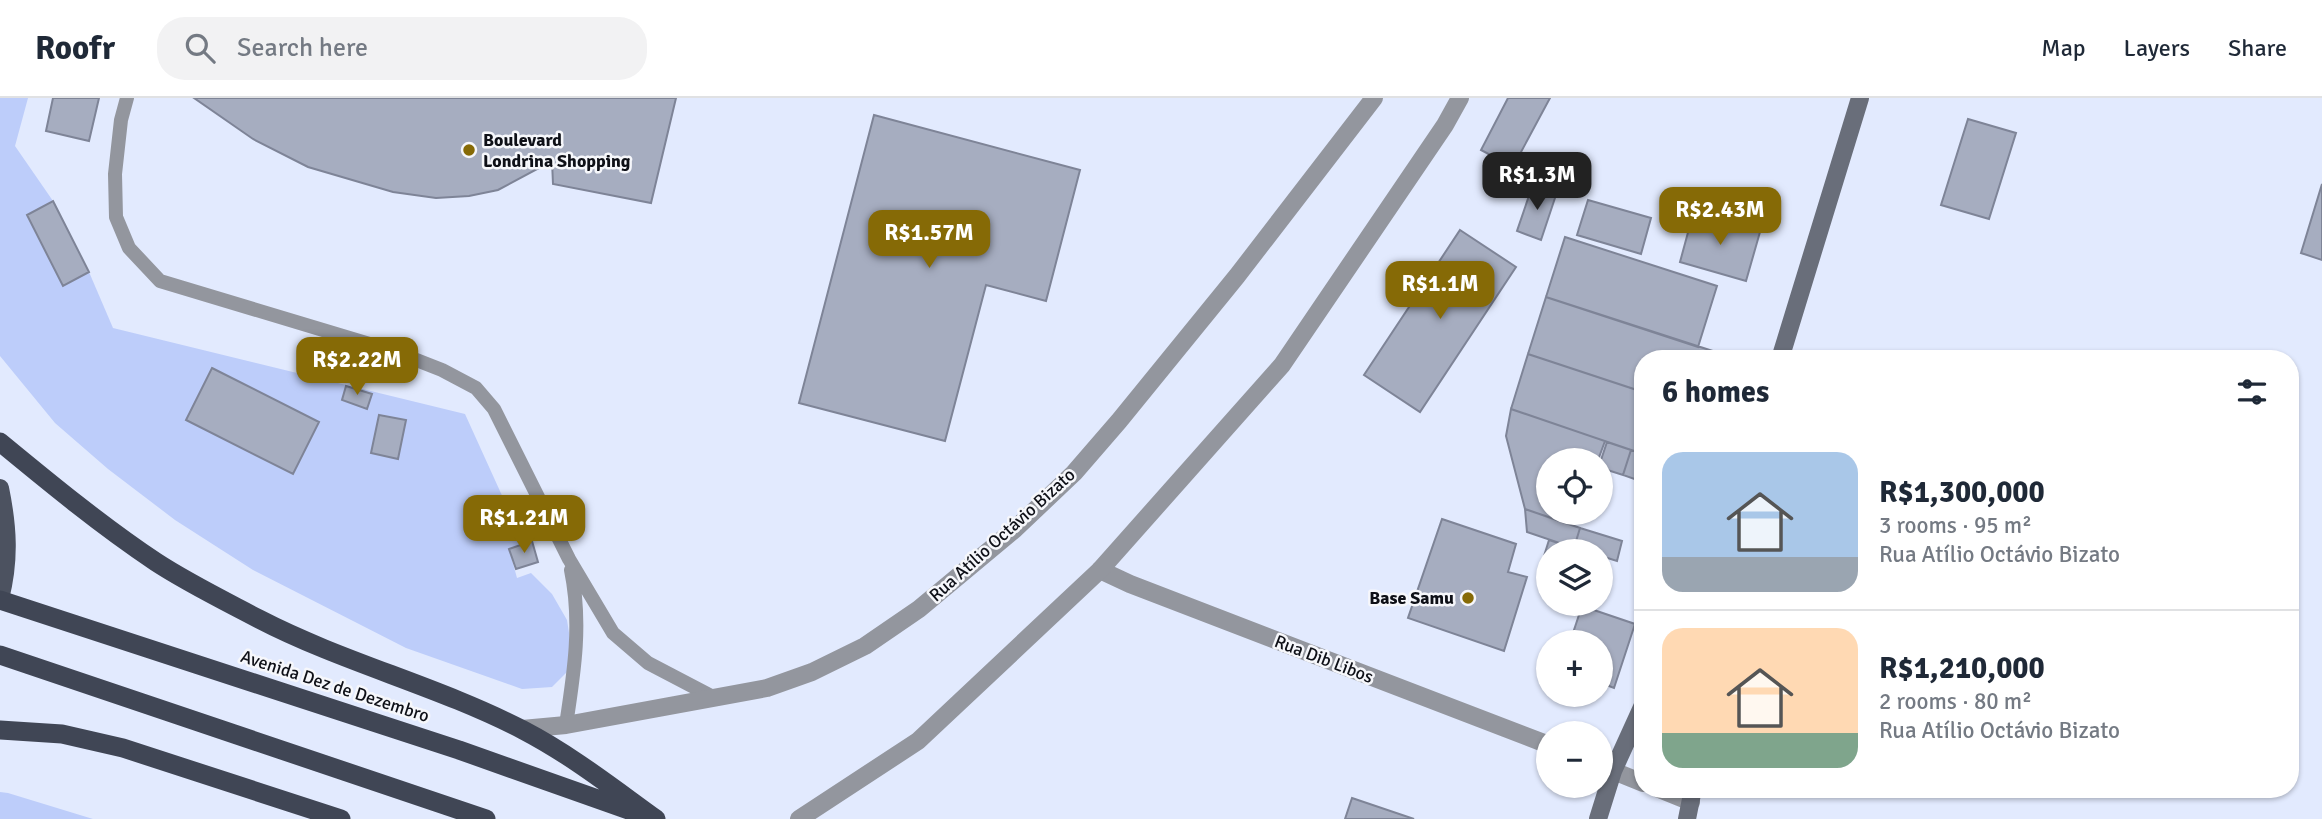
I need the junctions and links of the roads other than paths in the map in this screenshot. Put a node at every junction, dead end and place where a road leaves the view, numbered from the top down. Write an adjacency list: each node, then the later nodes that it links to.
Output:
1 (127, 98): 8 (lane)
2 (1374, 98): 12 (street, Rua Atílio Octávio Bizato)
3 (1460, 98): 9 (street)
4 (1860, 98): 5 (main road)
5 (1783, 350)
6 (0, 442): 15 (highway)
7 (0, 488): 10 (main road)
8 (569, 558): 12 (lane); 14 (lane)
9 (1100, 570): 17 (street, Rua Dib Libos); 25 (street)
10 (0, 600): 24 (highway, Avenida Dez de Dezembro)
11 (0, 655): 23 (highway)
12 (713, 697): 14 (street, Rua Atílio Octávio Bizato)
13 (1634, 721): 18 (main road)
14 (566, 725): 15 (street, Rua Atílio Octávio Bizato)
15 (522, 729): 24 (highway)
16 (0, 730): 22 (highway)
17 (1536, 740)
18 (1613, 758)
19 (1613, 770): 20 (street)
20 (1634, 779)
21 (1602, 798): 26 (main road)
22 (341, 819)
23 (486, 819)
24 (655, 819)
25 (799, 819)
26 (1598, 819)

